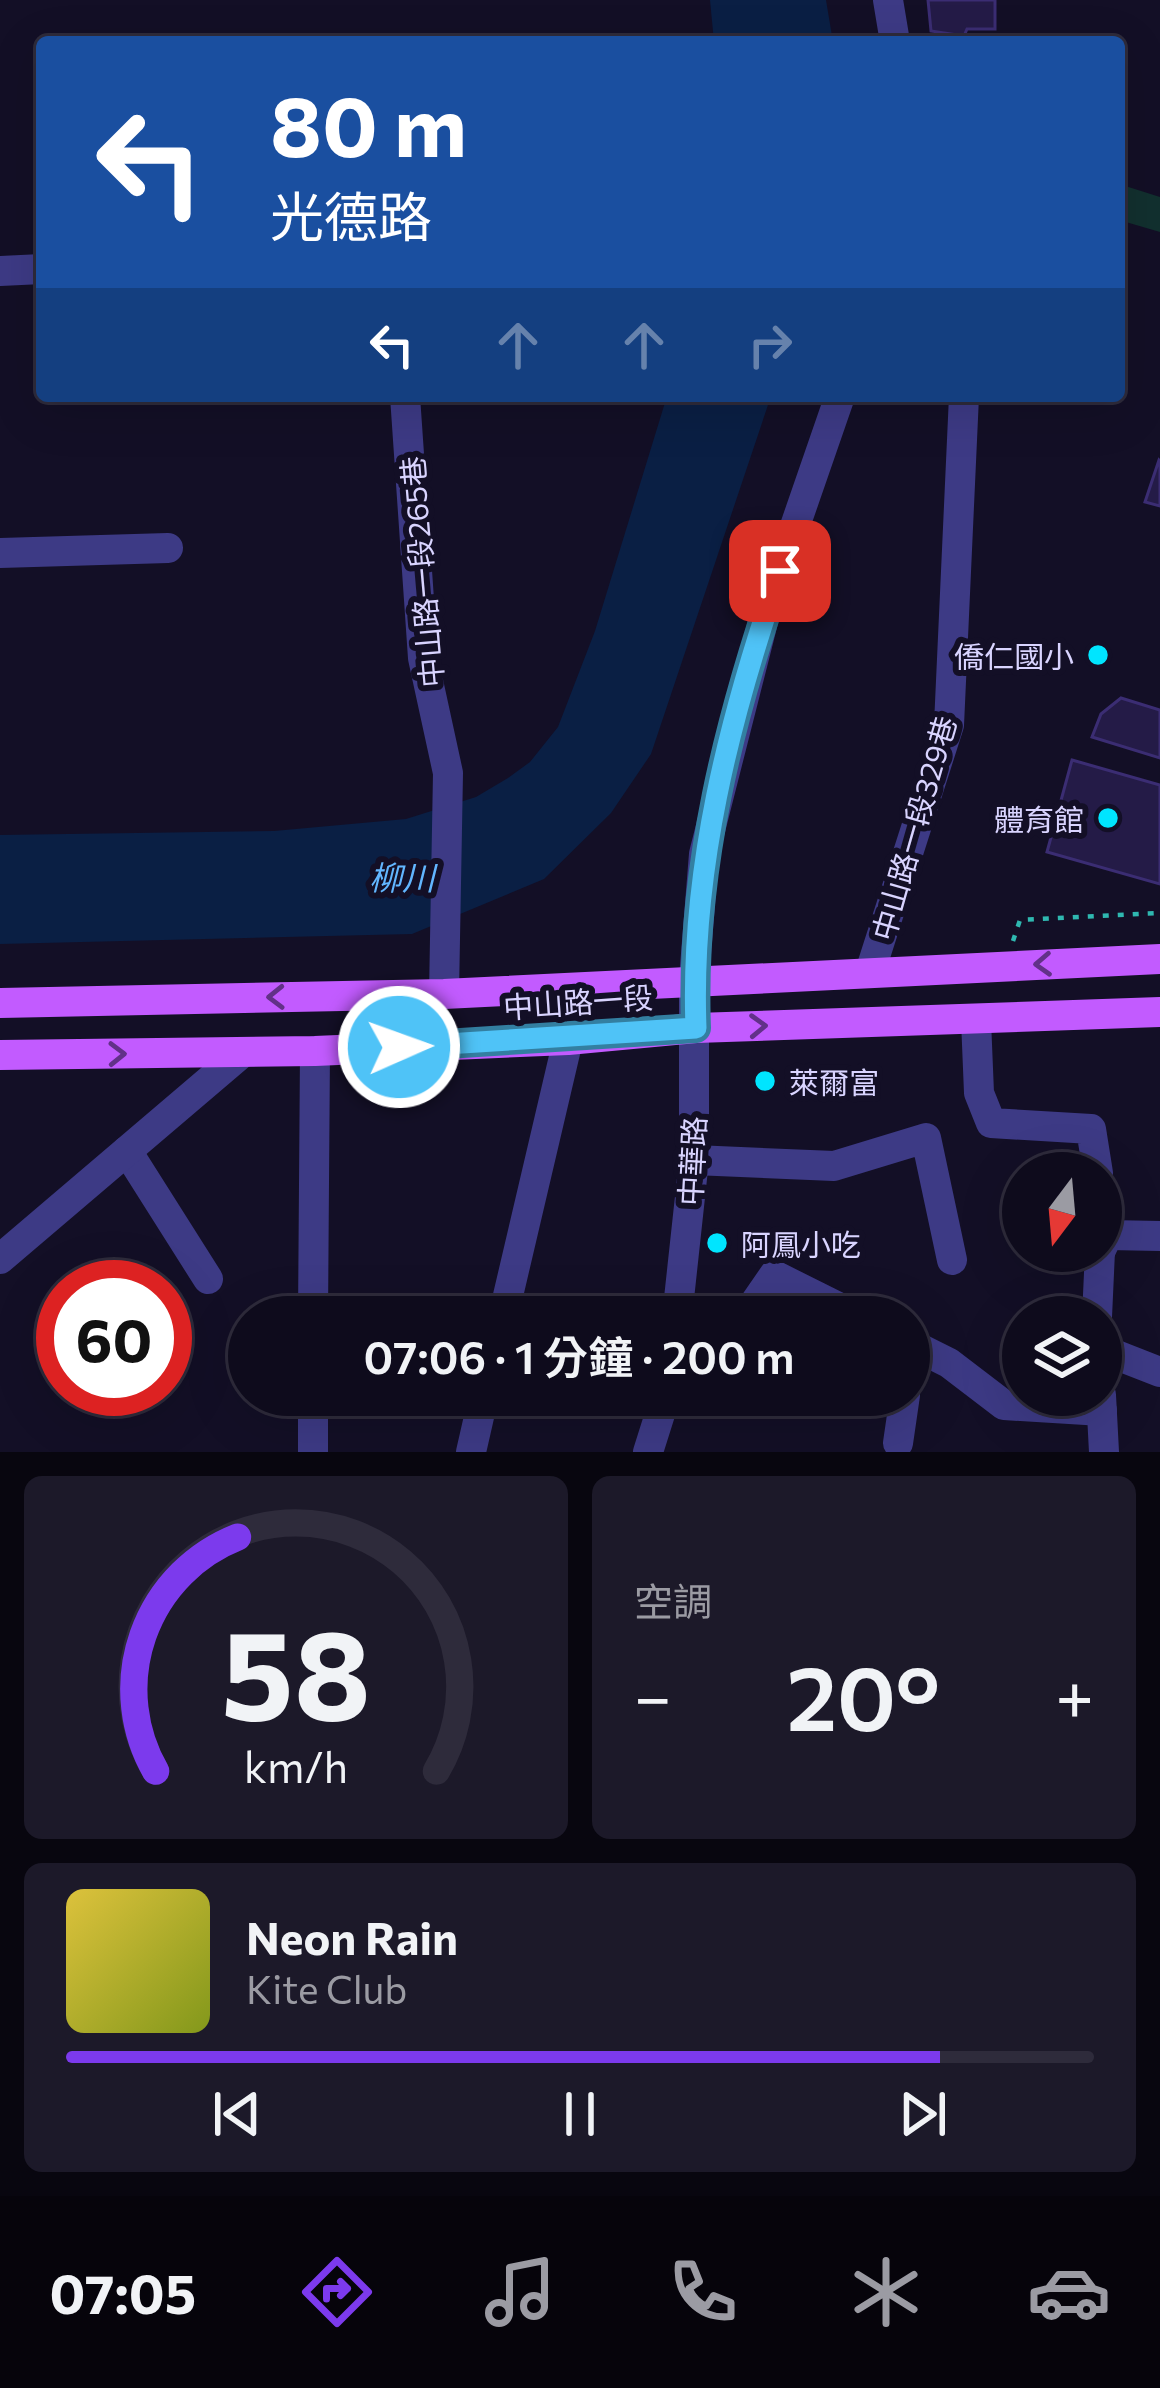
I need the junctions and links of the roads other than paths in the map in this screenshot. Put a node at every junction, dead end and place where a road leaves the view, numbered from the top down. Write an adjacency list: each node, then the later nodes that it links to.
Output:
1 (888, 0): 2 (street)
2 (894, 36)
3 (36, 269): 4 (street)
4 (0, 271)
5 (406, 402): 12 (street, 中山路一段265巷)
6 (838, 402): 14 (street, 中華路)
7 (964, 402): 11 (street, 中山路一段329巷)
8 (168, 548): 9 (street)
9 (0, 553)
10 (1160, 959): 11 (main road, 中山路一段, one-way to 11)
11 (870, 972): 14 (main road, 中山路一段)
12 (444, 994): 13 (main road, 中山路一段, one-way to 13); 14 (main road, 中山路一段)
13 (0, 1003)
14 (695, 1004): 16 (main road, 中山路一段, one-way to 16); 17 (main road, 中山路一段); 23 (street, 中華路)
15 (1160, 1012): 16 (main road, 中山路一段)
16 (976, 1020): 22 (street)
17 (568, 1040): 18 (main road, 中山路一段); 30 (street)
18 (314, 1051): 19 (main road, 中山路一段); 29 (street)
19 (243, 1052): 20 (main road, 中山路一段, one-way to 19); 21 (street)
20 (0, 1055)
21 (127, 1150): 26 (street); 28 (street)
22 (1095, 1152)
23 (694, 1160): 27 (street); 31 (street, 中華路)
24 (1160, 1236): 25 (street)
25 (1122, 1242)
26 (0, 1258)
27 (952, 1260)
28 (208, 1279)
29 (314, 1296)
30 (507, 1296)
31 (679, 1296)
32 (759, 1296): 33 (street)
33 (816, 1296)
34 (930, 1356): 37 (street)
35 (1122, 1357): 36 (street)
36 (1160, 1372)
37 (1002, 1403)
38 (314, 1416): 44 (street)
39 (479, 1416): 45 (street)
40 (660, 1416): 46 (street)
41 (901, 1416): 43 (street)
42 (1102, 1416): 47 (street)
43 (898, 1443)
44 (313, 1452)
45 (471, 1452)
46 (648, 1452)
47 (1104, 1452)

